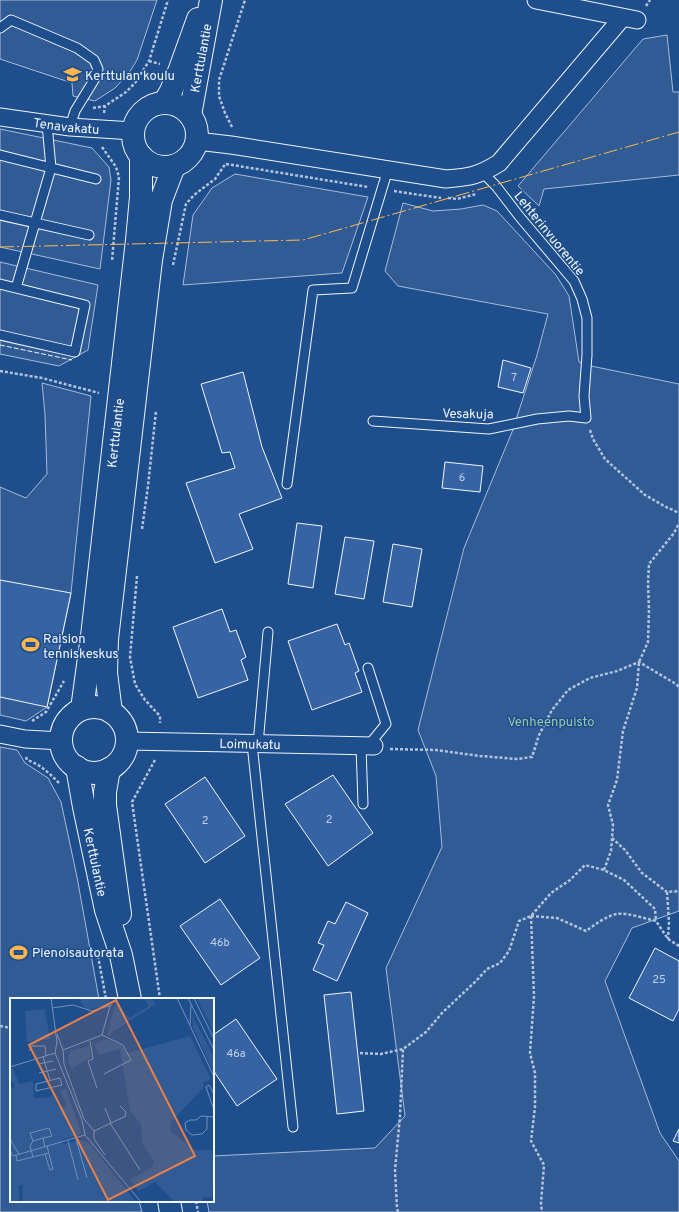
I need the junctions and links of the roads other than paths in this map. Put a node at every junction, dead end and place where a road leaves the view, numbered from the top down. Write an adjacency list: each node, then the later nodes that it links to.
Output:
1 (206, 0): 5 (street, Kerttulantie)
2 (211, 0): 6 (street, Kerttulantie)
3 (536, 0): 17 (street)
4 (0, 28): 9 (lane)
5 (164, 103): 6 (street); 10 (street)
6 (190, 115): 11 (street)
7 (0, 117): 8 (street, Tenavakatu)
8 (47, 124): 9 (street, Tenavakatu); 15 (lane)
9 (70, 127): 10 (street, Tenavakatu)
10 (133, 131): 13 (street)
11 (197, 141): 14 (street); 16 (street)
12 (0, 155): 15 (lane)
13 (141, 156): 14 (street); 30 (street, Kerttulantie)
14 (174, 166): 31 (street, Kerttulantie)
15 (51, 168): 18 (lane); 20 (lane)
16 (388, 169): 17 (street); 27 (lane)
17 (483, 172): 25 (lane, Lehterinvuorentie)
18 (96, 179)
19 (0, 215): 20 (lane)
20 (35, 223): 21 (lane); 23 (lane)
21 (89, 234)
22 (0, 284): 23 (lane)
23 (16, 288): 24 (lane)
24 (0, 335)
25 (586, 418): 26 (lane, Vesakuja)
26 (373, 421)
27 (287, 484)
28 (268, 632): 35 (lane)
29 (368, 668): 36 (lane)
30 (82, 709): 31 (street); 33 (street)
31 (111, 712): 34 (street)
32 (0, 734): 33 (street)
33 (62, 741): 37 (street)
34 (127, 741): 35 (street, Loimukatu); 38 (street)
35 (255, 744): 36 (street, Loimukatu); 42 (lane)
36 (368, 746): 39 (lane)
37 (76, 767): 38 (street); 40 (street, Kerttulantie)
38 (109, 769): 40 (street, Kerttulantie)
39 (363, 804)
40 (122, 955): 41 (street, Kerttulantie)
41 (130, 998)
42 (293, 1126)
43 (169, 1202): 44 (street)
44 (171, 1212)

